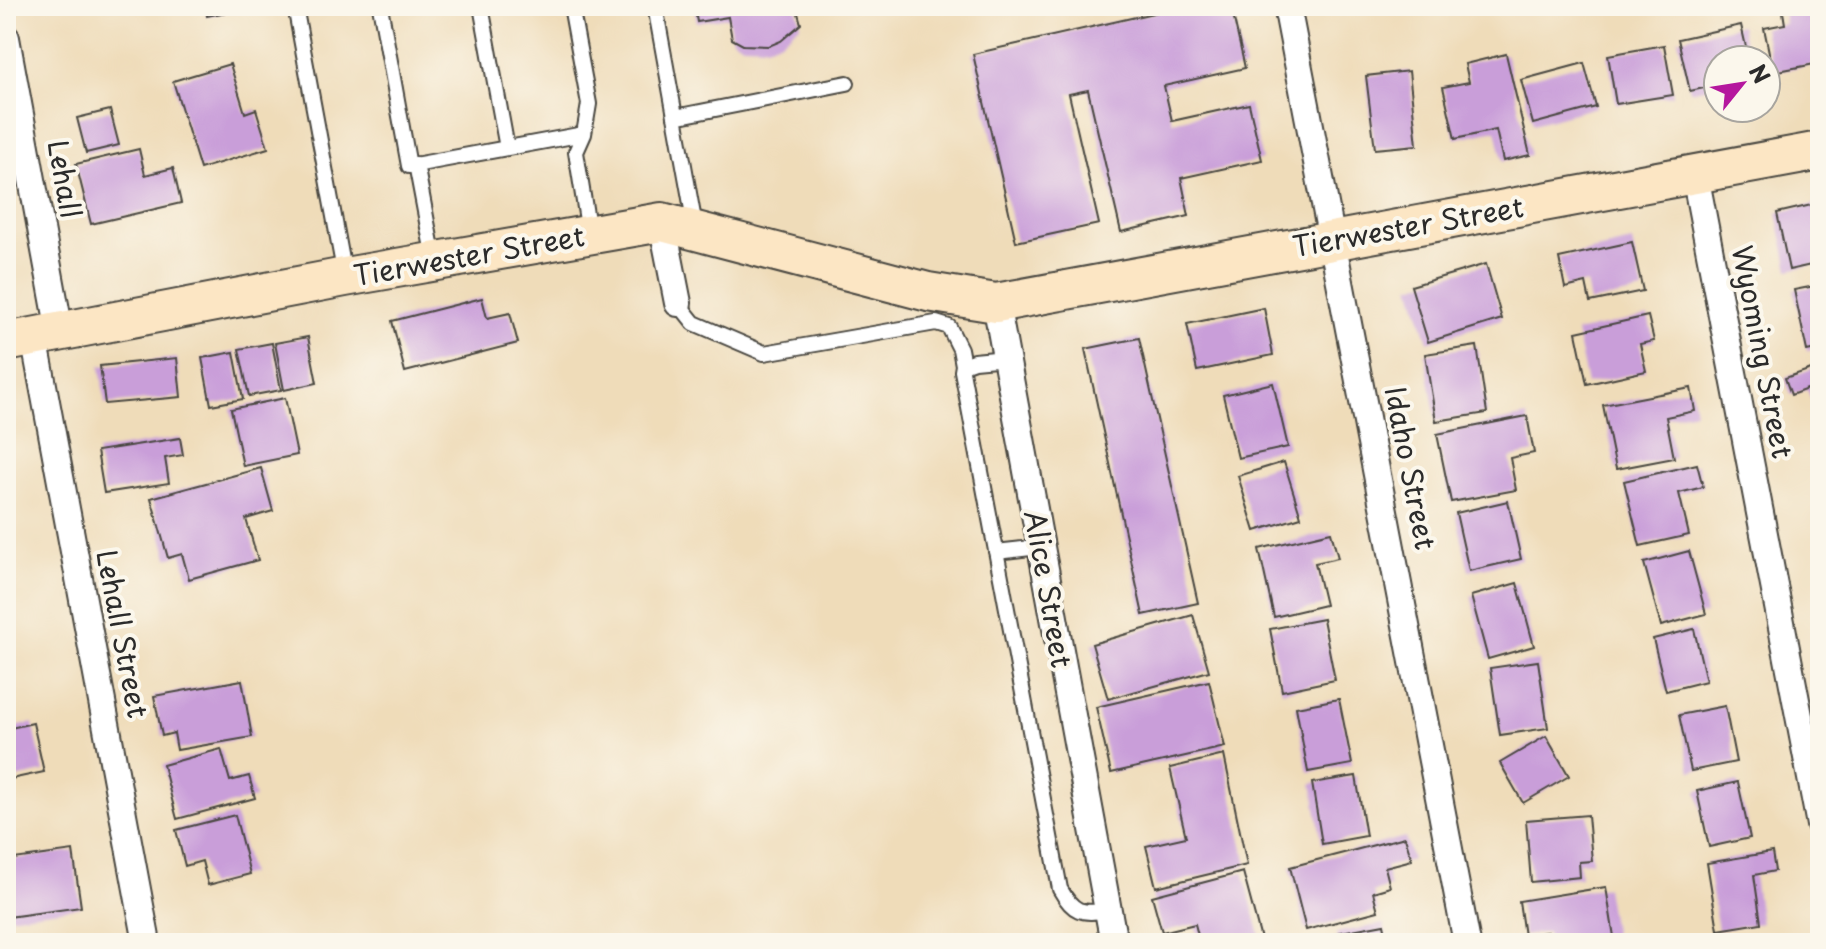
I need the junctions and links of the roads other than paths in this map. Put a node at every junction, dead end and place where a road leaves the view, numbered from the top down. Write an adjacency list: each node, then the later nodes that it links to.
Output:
1 (295, 6): 19 (lane)
2 (380, 6): 13 (lane)
3 (481, 6): 11 (lane)
4 (571, 6): 10 (lane)
5 (655, 6): 9 (lane)
6 (1287, 6): 17 (street, Idaho Street)
7 (6, 38): 22 (street, Lehall)
8 (847, 83): 9 (lane)
9 (675, 117): 15 (lane)
10 (584, 134): 11 (lane); 16 (lane)
11 (507, 148): 13 (lane)
12 (1820, 151): 14 (street, Tierwester Street)
13 (416, 164): 18 (lane)
14 (1695, 175): 17 (street, Tierwester Street); 27 (street, Wyoming Street)
15 (679, 226): 16 (street, Tierwester Street); 20 (street); 21 (street, Tierwester Street)
16 (589, 235): 18 (street, Tierwester Street)
17 (1334, 240): 21 (street, Tierwester Street); 31 (street, Idaho Street)
18 (434, 261): 19 (street, Tierwester Street)
19 (345, 277): 22 (street, Tierwester Street)
20 (678, 303): 24 (lane)
21 (996, 303): 23 (street, Alice Street)
22 (33, 337): 29 (street, Lehall Street)
23 (1006, 358): 24 (lane); 25 (street, Alice Street)
24 (963, 365): 26 (lane)
25 (1040, 547): 26 (lane); 28 (street, Alice Street)
26 (996, 552): 28 (lane)
27 (1820, 825)
28 (1108, 911): 30 (street, Alice Street)
29 (147, 943)
30 (1114, 943)
31 (1467, 943)

